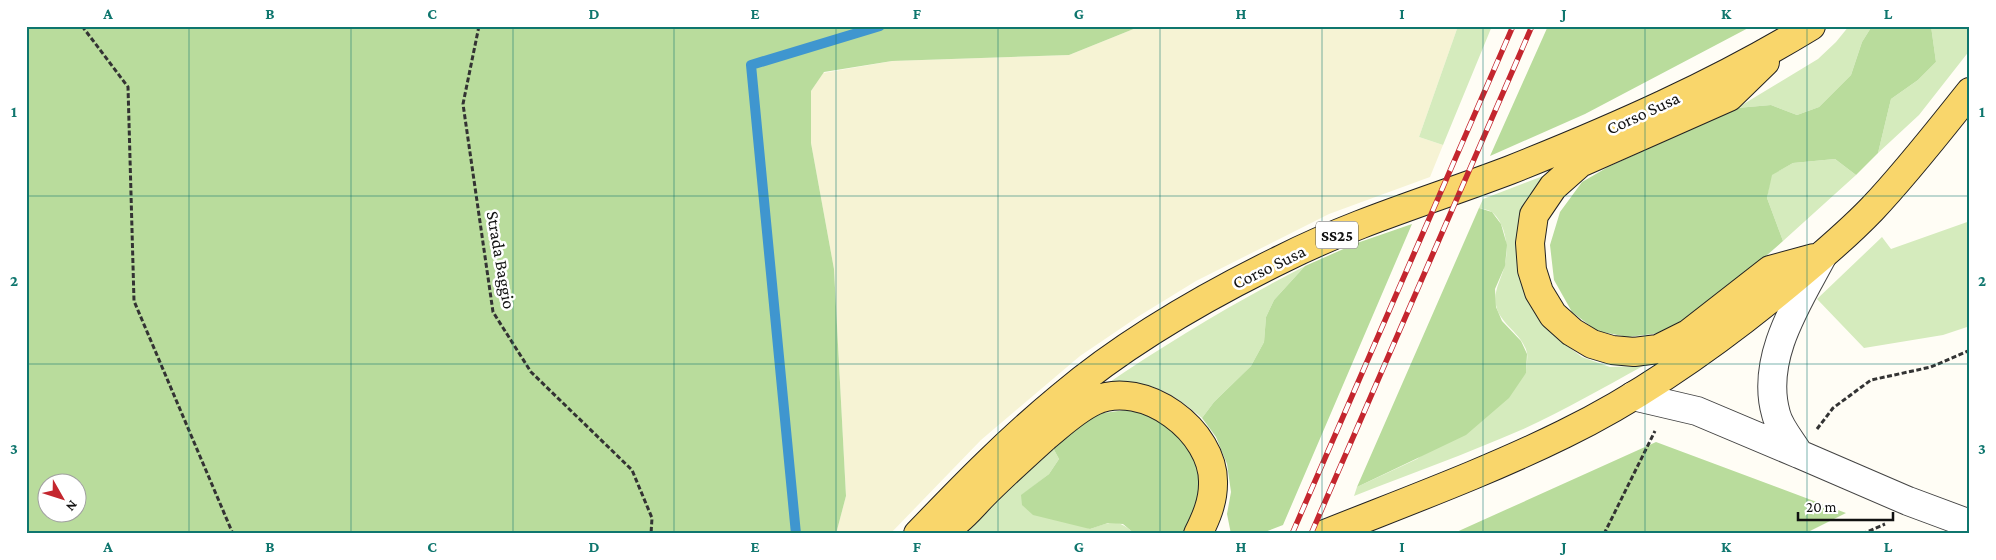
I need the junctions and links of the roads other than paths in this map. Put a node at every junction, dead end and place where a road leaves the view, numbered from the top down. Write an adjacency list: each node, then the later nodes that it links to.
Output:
1 (1811, 26): 2 (main road, Corso Susa / SS25)
2 (1788, 40): 4 (main road); 8 (main road, Corso Susa / SS25)
3 (1970, 92): 4 (main road)
4 (1823, 255): 5 (main road); 6 (street)
5 (1632, 396): 6 (street); 11 (main road)
6 (1799, 454): 7 (street)
7 (1970, 524)
8 (918, 534)
9 (934, 534): 10 (main road)
10 (1198, 534)
11 (1325, 534)

